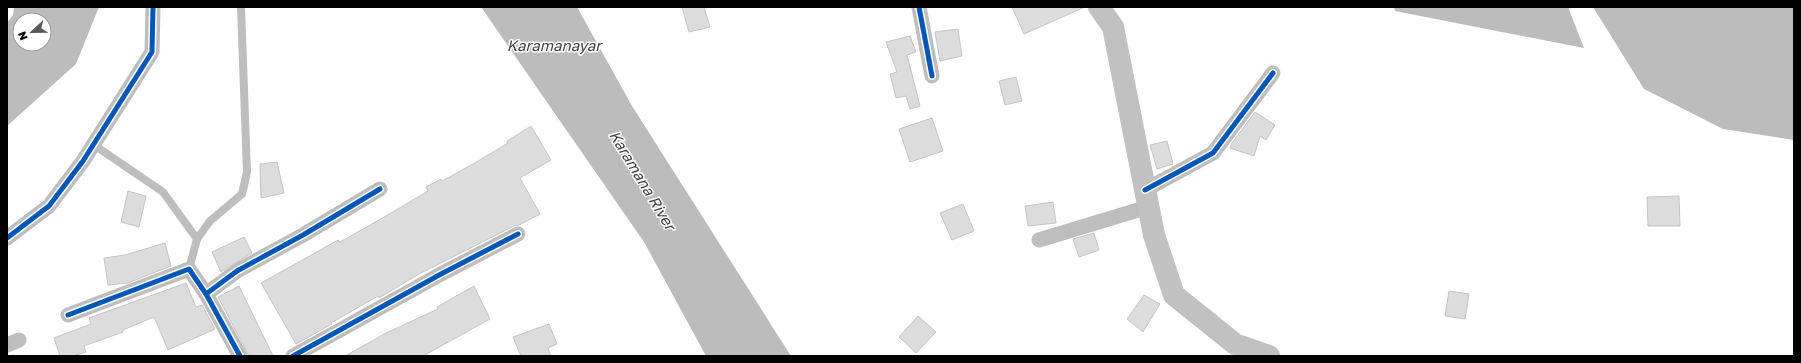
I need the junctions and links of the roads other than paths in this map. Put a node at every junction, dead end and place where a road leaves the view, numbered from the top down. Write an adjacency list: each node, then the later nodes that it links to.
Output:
1 (153, 7): 7 (street)
2 (241, 7): 12 (lane)
3 (920, 7): 6 (street)
4 (1099, 7): 9 (main road)
5 (1273, 73): 9 (street)
6 (932, 76)
7 (94, 145): 11 (street); 12 (lane)
8 (380, 189): 15 (street)
9 (1147, 199): 13 (street); 19 (main road)
10 (518, 234): 18 (street)
11 (7, 238)
12 (197, 238): 14 (lane)
13 (1039, 240)
14 (189, 269): 15 (street); 16 (street)
15 (206, 294): 17 (street)
16 (68, 315)
17 (240, 356)
18 (293, 356)
19 (1269, 356)

